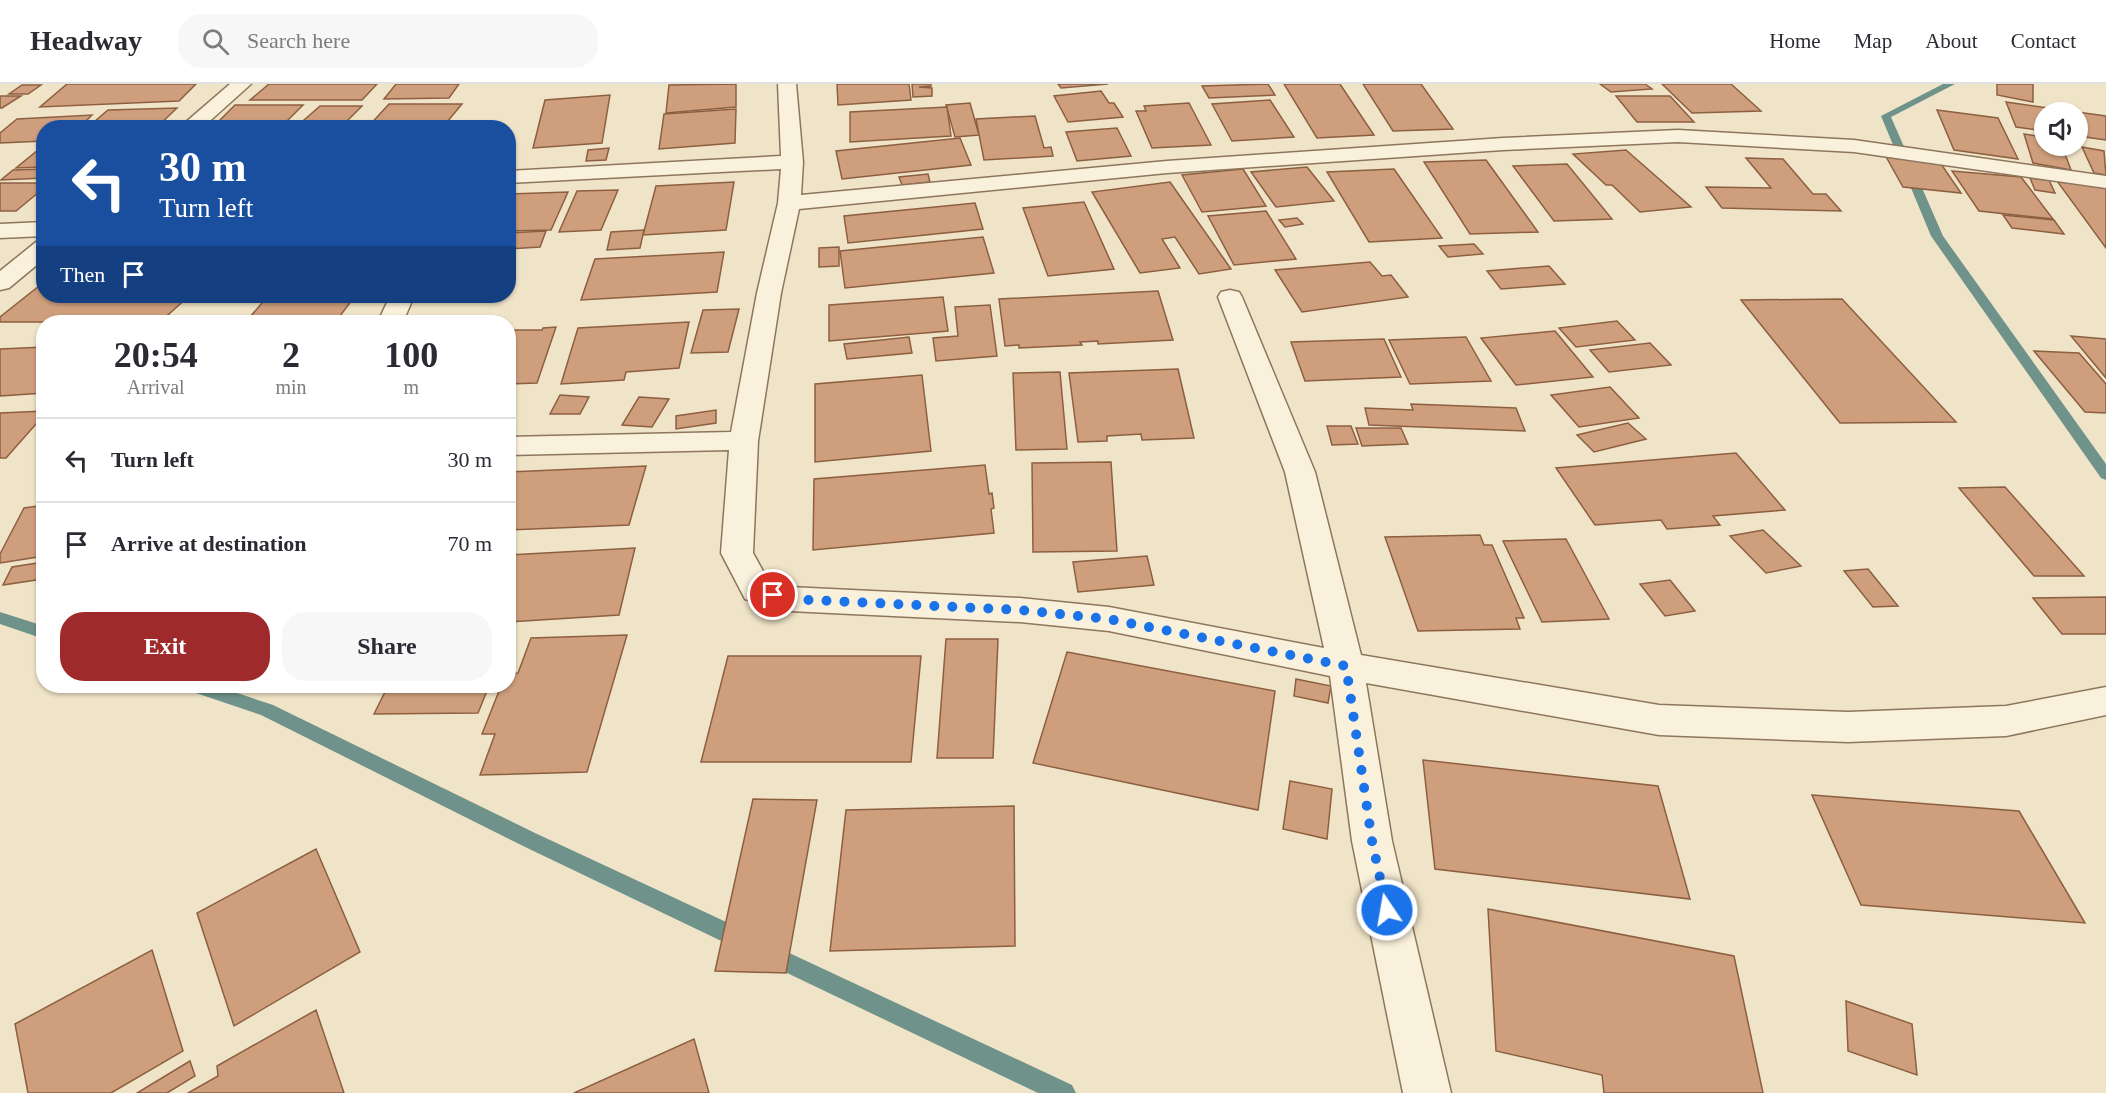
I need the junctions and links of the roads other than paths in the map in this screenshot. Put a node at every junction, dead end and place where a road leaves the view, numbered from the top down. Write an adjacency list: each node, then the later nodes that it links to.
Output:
1 (242, 84): 3 (street)
2 (787, 84): 4 (street)
3 (199, 120)
4 (792, 162): 5 (street); 7 (street)
5 (516, 177)
6 (2106, 182): 7 (street)
7 (789, 203): 14 (street)
8 (36, 229): 9 (street)
9 (0, 231)
10 (36, 254): 12 (street)
11 (36, 274): 12 (street)
12 (7, 278)
13 (1230, 297): 16 (street)
14 (744, 441): 15 (street); 16 (street)
15 (516, 446)
16 (1346, 666): 17 (street); 18 (street)
17 (2106, 701)
18 (1426, 1093)

